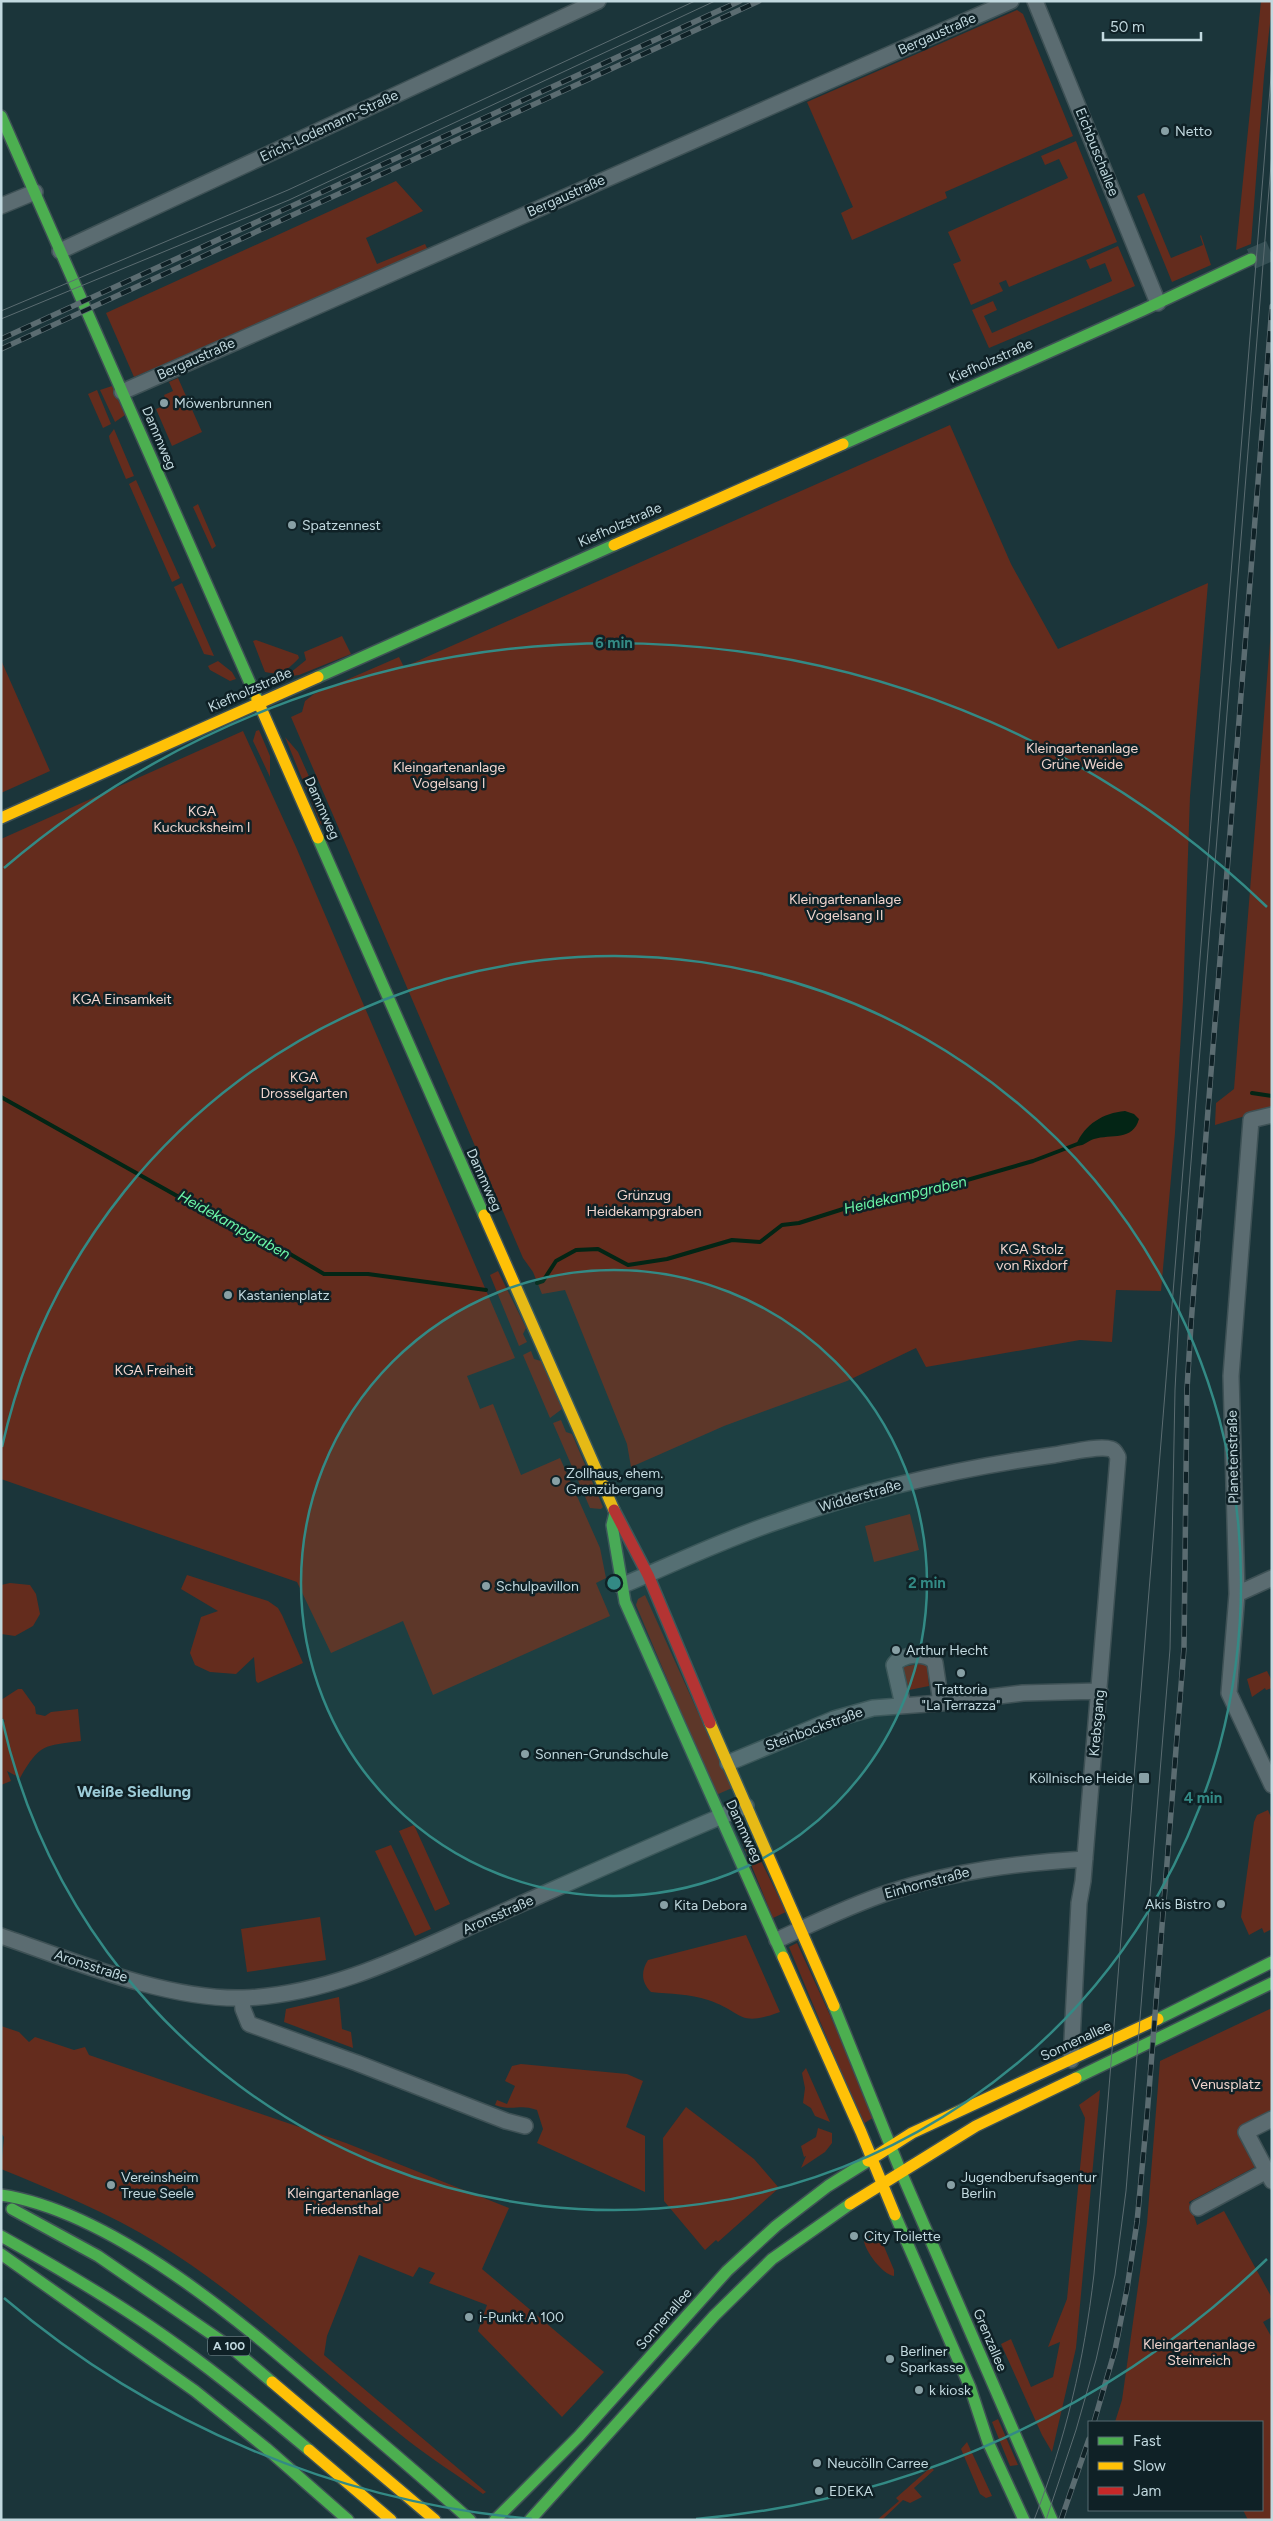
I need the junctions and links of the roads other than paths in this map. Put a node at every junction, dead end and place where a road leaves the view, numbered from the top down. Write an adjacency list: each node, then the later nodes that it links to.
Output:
1 (598, 1): 7 (street, Erich-Lodemann-Straße)
2 (1011, 1): 10 (street, Bergaustraße)
3 (1035, 1): 9 (street, Eichbuschallee)
4 (1, 116): 5 (main road, Dammweg)
5 (35, 192): 6 (street); 7 (main road, Dammweg)
6 (1, 206)
7 (60, 251): 10 (main road, Dammweg)
8 (1251, 259): 9 (main road, Kiefholzstraße)
9 (1158, 303): 11 (main road, Kiefholzstraße)
10 (122, 392): 11 (main road, Dammweg)
11 (258, 702): 12 (main road, Kiefholzstraße); 15 (main road, Dammweg)
12 (1, 818)
13 (1272, 1115): 19 (street, Planetenstraße)
14 (1111, 1449): 16 (street, Widderstraße); 20 (street, Krebsgang)
15 (615, 1513): 16 (main road, Dammweg); 18 (main road, Dammweg)
16 (648, 1574): 18 (street, Widderstraße); 23 (main road, Dammweg)
17 (1272, 1578): 19 (street)
18 (621, 1586): 26 (main road, Dammweg)
19 (1237, 1594): 24 (street, Planetenstraße)
20 (1100, 1691): 21 (street, Steinbockstraße); 27 (street, Krebsgang)
21 (941, 1703): 22 (street, Steinbockstraße); 22 (street)
22 (903, 1704): 23 (street, Steinbockstraße)
23 (728, 1763): 25 (main road, Dammweg)
24 (1272, 1785)
25 (746, 1806): 26 (street, Aronsstraße); 28 (main road, Dammweg)
26 (722, 1816): 30 (main road, Dammweg); 33 (street, Aronsstraße)
27 (1085, 1860): 28 (street, Einhornstraße); 34 (street, Krebsgang)
28 (799, 1930): 30 (street, Einhornstraße); 37 (main road, Dammweg)
29 (1, 1936): 33 (street, Aronsstraße)
30 (777, 1940): 38 (main road, Dammweg)
31 (1272, 1962): 34 (main road, Sonnenallee)
32 (1272, 1983): 39 (main road)
33 (242, 1998): 36 (street)
34 (1072, 2060): 37 (main road, Sonnenallee)
35 (1272, 2119): 40 (street)
36 (525, 2126)
37 (891, 2144): 38 (main road, Sonnenallee); 39 (main road, Grenzallee)
38 (872, 2156): 41 (main road, Dammweg); 42 (main road, Sonnenallee)
39 (902, 2172): 41 (main road); 49 (main road, Grenzallee)
40 (1269, 2176): 45 (street)
41 (882, 2184): 46 (main road); 49 (main road, Grenzallee)
42 (828, 2186): 46 (main road); 54 (main road, Sonnenallee)
43 (1, 2194): 53 (main road)
44 (1, 2203): 52 (main road, A 100)
45 (1198, 2208)
46 (843, 2209): 55 (main road)
47 (1, 2236): 51 (main road, A 100)
48 (1, 2254): 50 (main road)
49 (1016, 2474): 56 (main road, Grenzallee); 57 (main road, Grenzallee)
50 (348, 2520)
51 (391, 2520)
52 (435, 2520)
53 (470, 2520)
54 (495, 2520)
55 (530, 2520)
56 (1024, 2520)
57 (1052, 2520)

